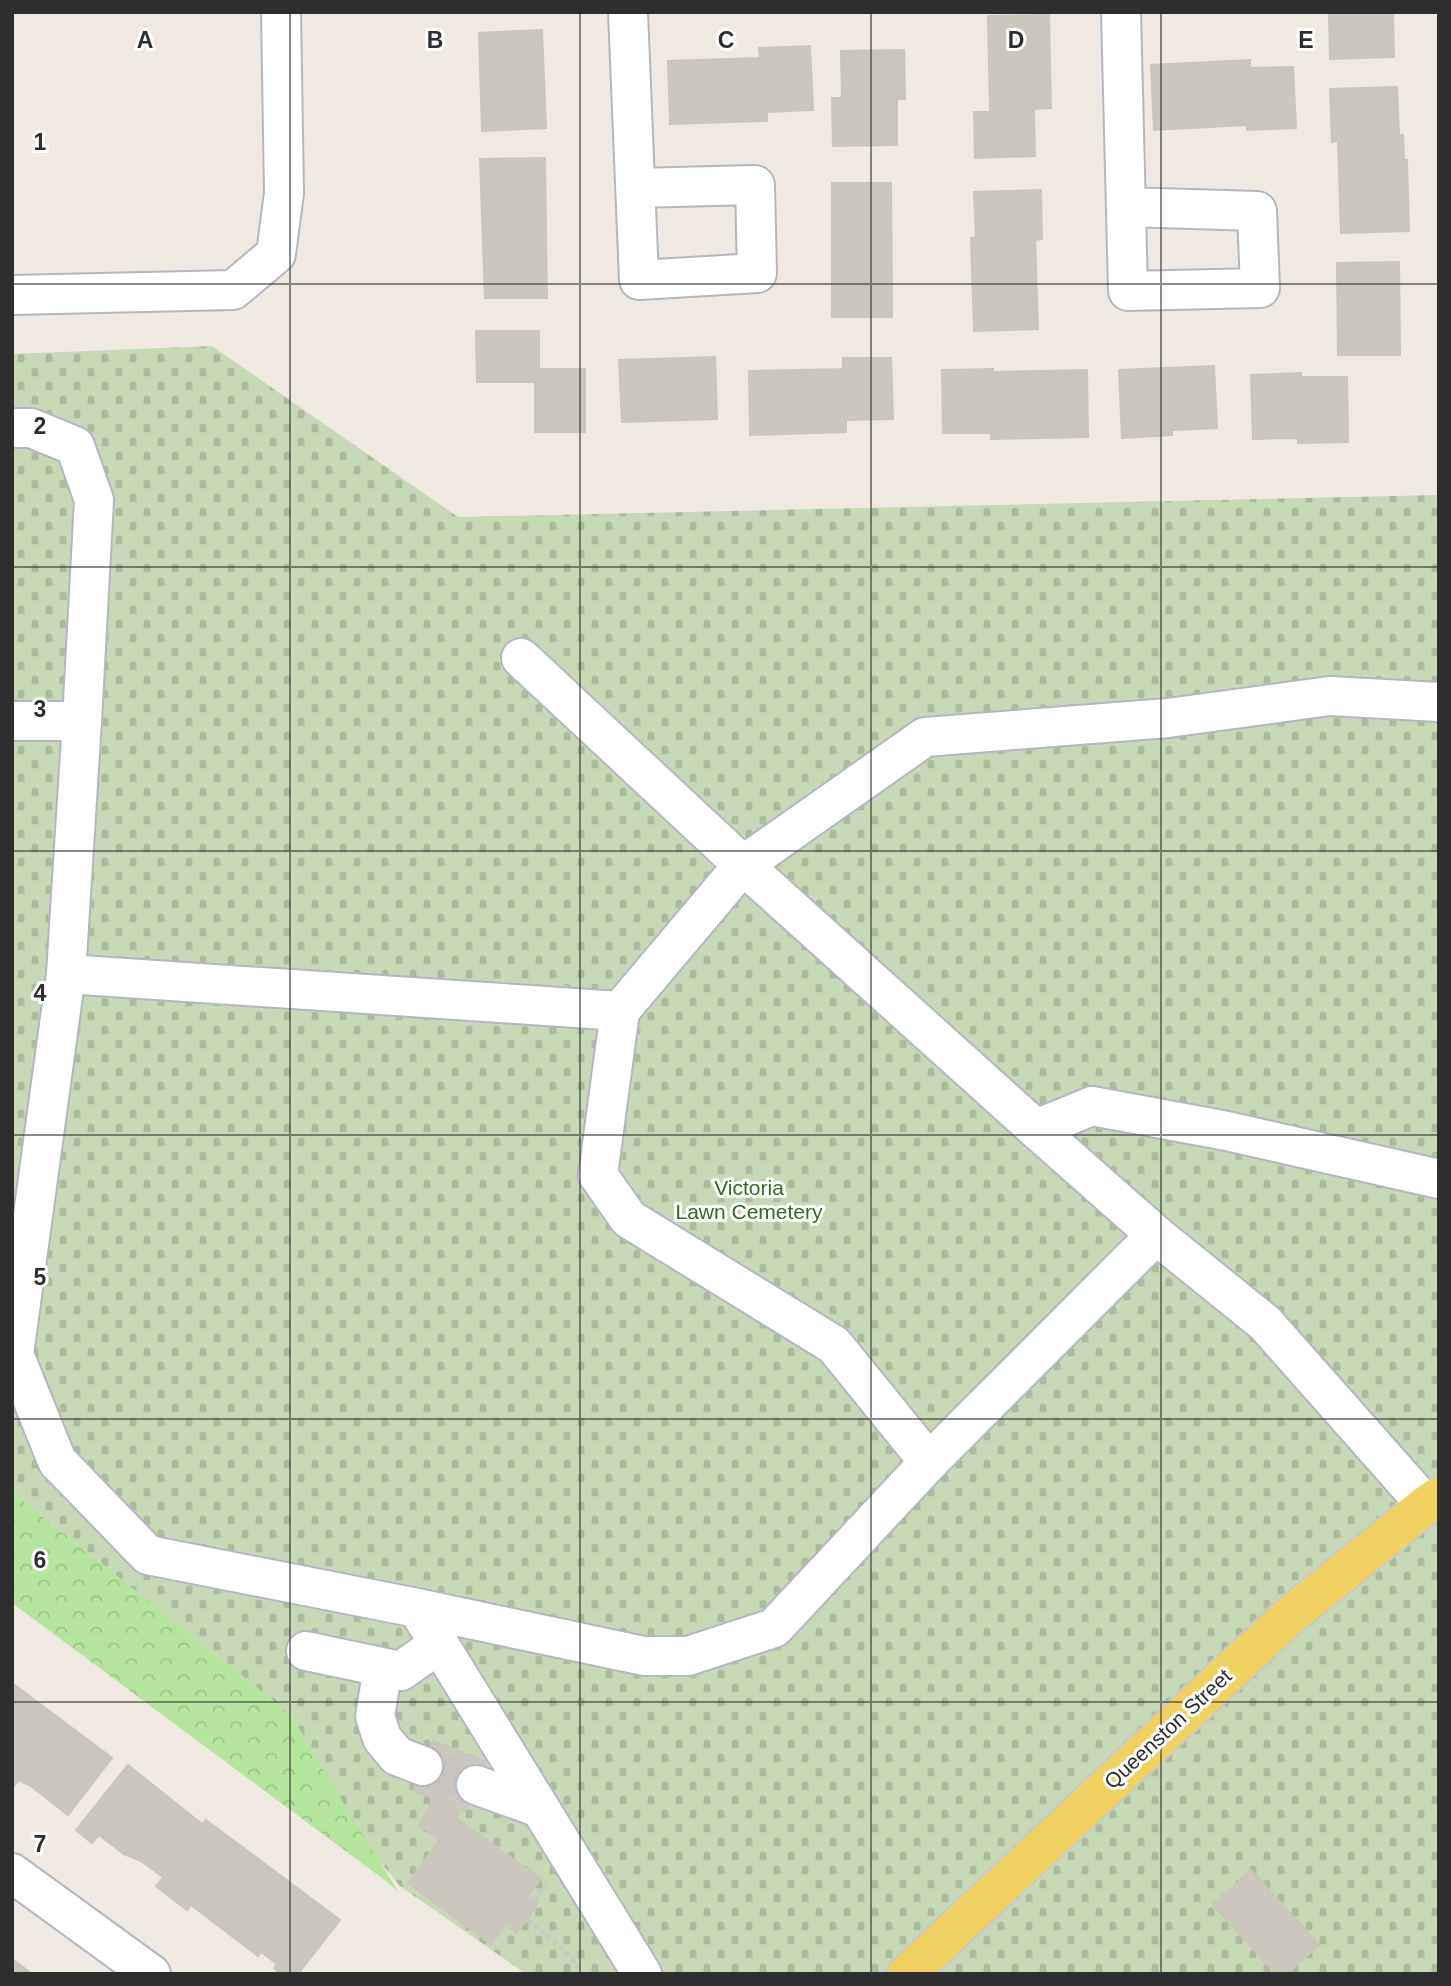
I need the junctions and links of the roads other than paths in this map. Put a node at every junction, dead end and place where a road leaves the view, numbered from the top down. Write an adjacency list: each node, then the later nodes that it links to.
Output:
1 (281, 12): 6 (street)
2 (628, 12): 4 (street)
3 (1121, 12): 5 (street)
4 (635, 188)
5 (1126, 207)
6 (12, 295)
7 (12, 428): 11 (street)
8 (521, 658): 12 (street)
9 (1439, 702): 12 (street)
10 (12, 721): 11 (street)
11 (82, 721): 13 (street)
12 (743, 865): 14 (street); 15 (street)
13 (66, 974): 14 (street); 20 (street)
14 (620, 1011): 18 (street)
15 (1036, 1129): 16 (street); 17 (street)
16 (1439, 1179)
17 (1156, 1235): 18 (street); 19 (street)
18 (929, 1462): 20 (street)
19 (1432, 1500): 30 (main road, Queenston Street)
20 (417, 1608): 21 (street)
21 (439, 1644): 23 (street); 26 (street)
22 (306, 1651): 23 (street)
23 (383, 1668): 24 (street)
24 (423, 1766)
25 (476, 1785): 26 (street)
26 (540, 1808): 29 (street)
27 (12, 1873): 28 (street)
28 (151, 1974)
29 (642, 1974)
30 (906, 1974)

